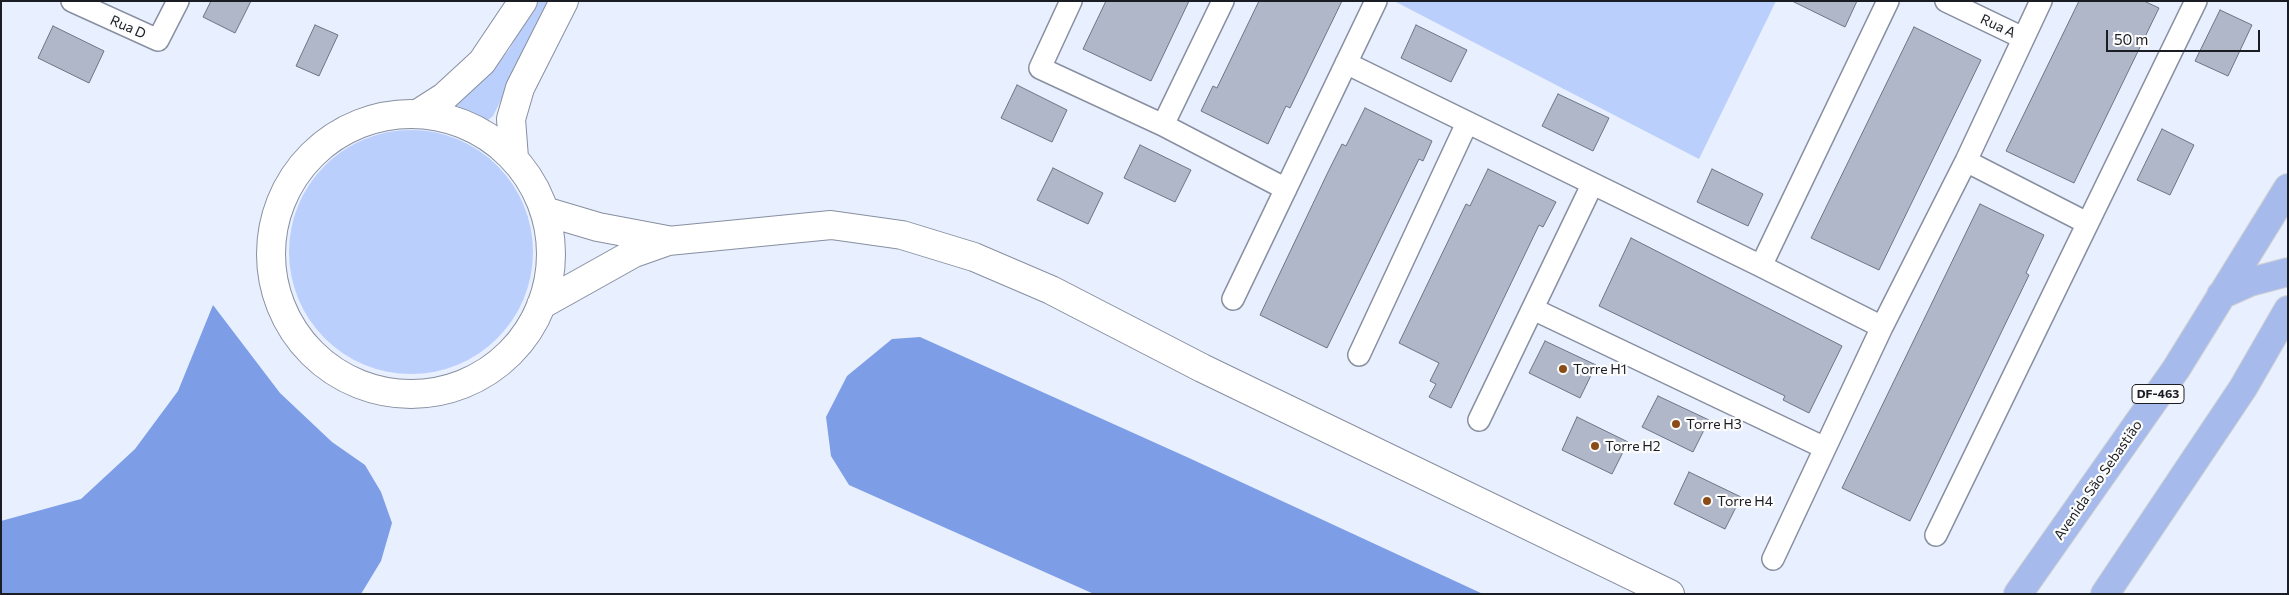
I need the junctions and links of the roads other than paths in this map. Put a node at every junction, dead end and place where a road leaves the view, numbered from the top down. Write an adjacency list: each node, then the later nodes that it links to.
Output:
1 (72, 1): 2 (street, Rua D)
2 (178, 1)
3 (524, 1): 14 (street)
4 (564, 1): 17 (street)
5 (1071, 1): 16 (street)
6 (1222, 1): 16 (street)
7 (1376, 1): 13 (street)
8 (1888, 1): 25 (street)
9 (1946, 1): 12 (street, Rua A)
10 (2041, 1): 12 (street)
11 (2196, 1): 23 (street)
12 (2023, 38): 18 (street)
13 (1346, 63): 15 (street); 21 (street)
14 (419, 113): 17 (street); 29 (street)
15 (1468, 123): 19 (street); 34 (street)
16 (1162, 125): 21 (street)
17 (514, 158): 22 (street)
18 (1966, 160): 23 (street); 32 (street)
19 (1592, 185): 25 (street); 30 (street)
20 (2288, 188): 27 (main road, Avenida São Sebastião / DF-463)
21 (1286, 189): 28 (street)
22 (544, 211): 24 (street); 29 (street)
23 (2087, 223): 37 (street)
24 (668, 241): 29 (street); 39 (street)
25 (1761, 266): 32 (street)
26 (2288, 272): 27 (main road)
27 (2222, 295): 40 (main road, Avenida São Sebastião / DF-463)
28 (1233, 299)
29 (542, 305)
30 (1533, 309): 35 (street); 36 (street)
31 (2288, 310): 33 (main road)
32 (1882, 327): 36 (street)
33 (2277, 340): 41 (main road)
34 (1359, 355)
35 (1479, 420)
36 (1825, 448): 38 (street)
37 (1936, 535)
38 (1773, 559)
39 (1670, 594)
40 (2018, 594)
41 (2105, 594)

